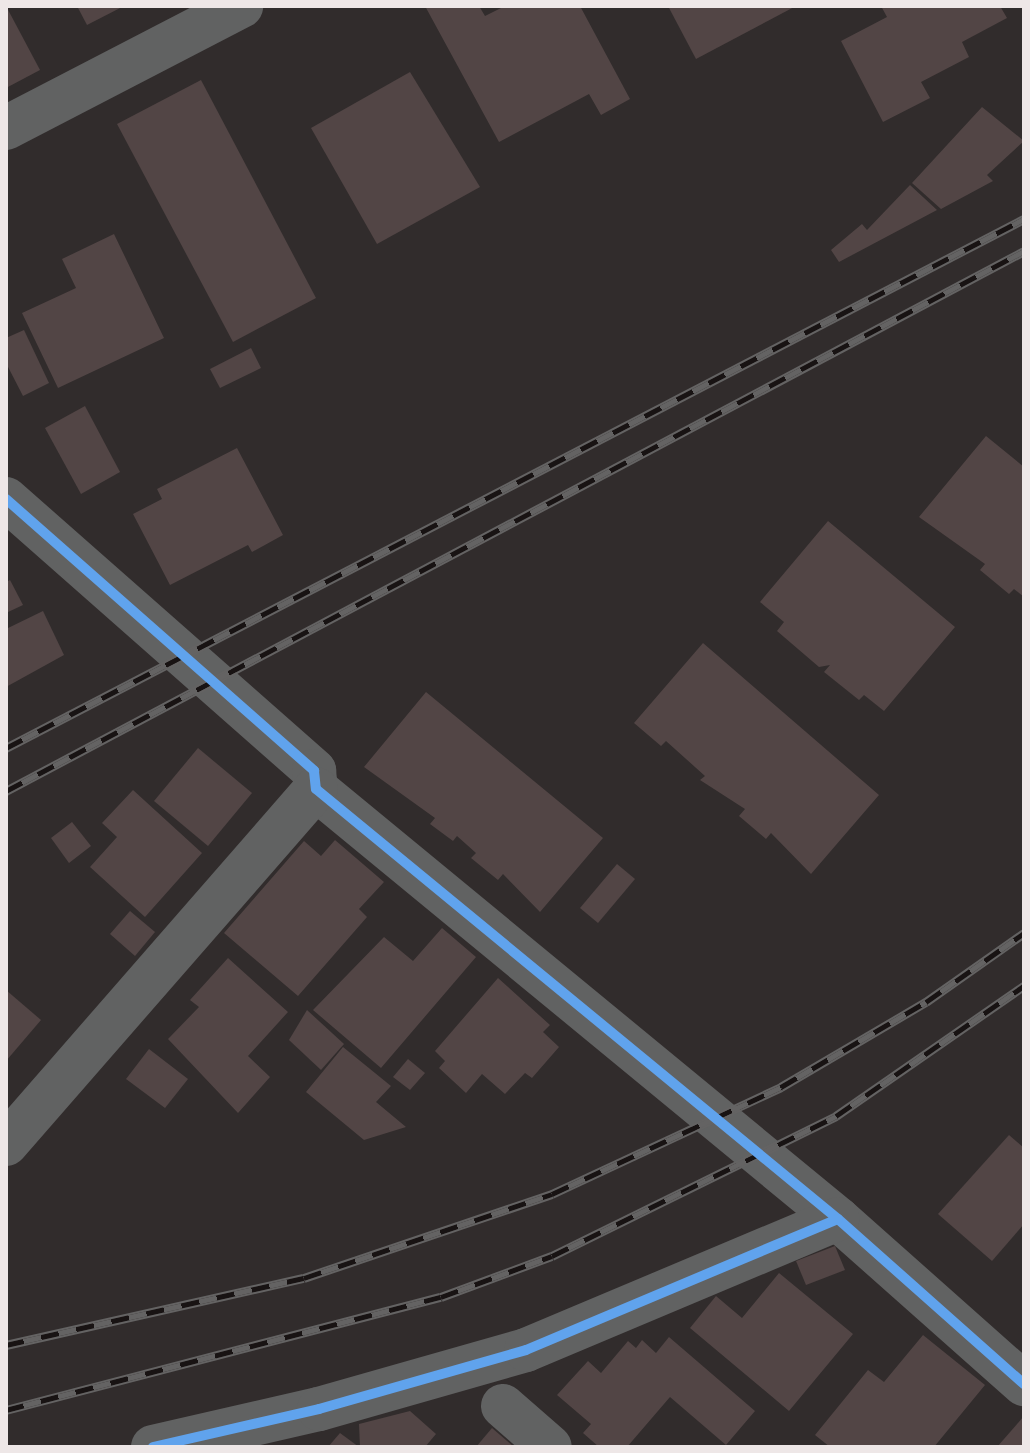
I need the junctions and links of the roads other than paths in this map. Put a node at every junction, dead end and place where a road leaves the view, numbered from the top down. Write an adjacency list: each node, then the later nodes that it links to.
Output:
1 (237, 7): 2 (street)
2 (6, 128)
3 (6, 499): 4 (street)
4 (316, 789): 5 (street); 6 (street)
5 (6, 1144)
6 (838, 1219): 7 (street); 9 (street)
7 (1024, 1384)
8 (503, 1406): 10 (street)
9 (153, 1447)
10 (550, 1447)

